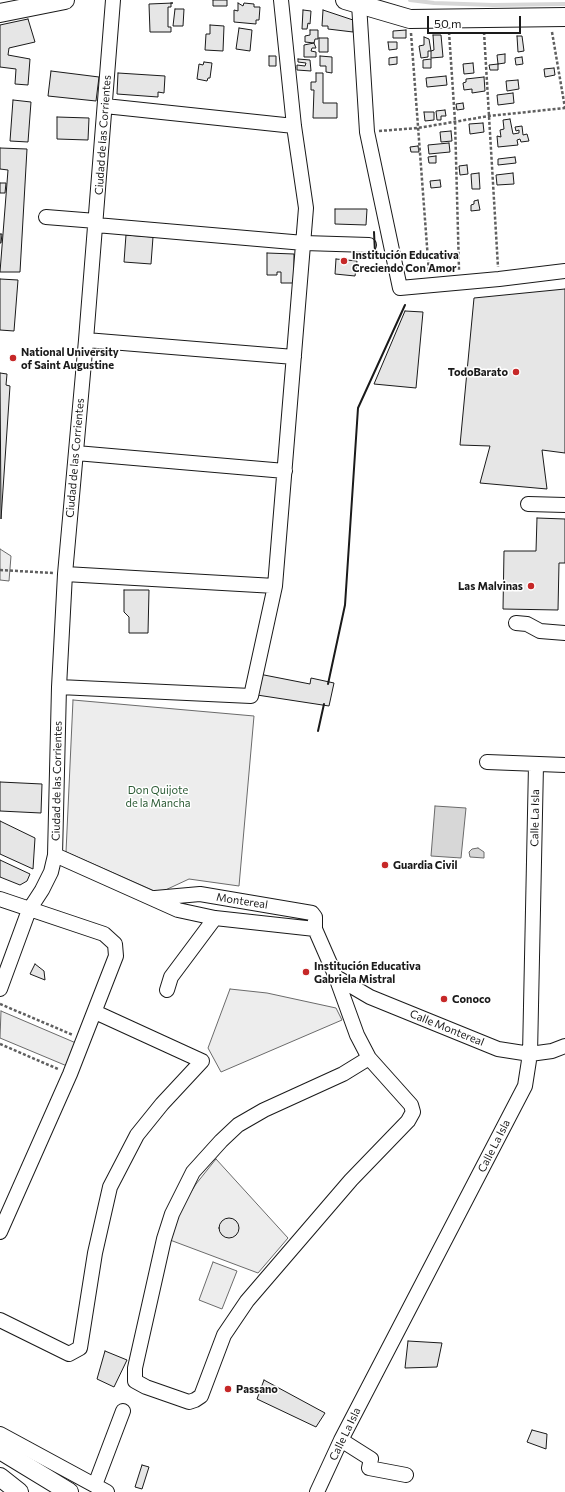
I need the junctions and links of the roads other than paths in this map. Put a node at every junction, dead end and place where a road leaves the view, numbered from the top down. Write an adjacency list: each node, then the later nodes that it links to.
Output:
1 (21, 0): 6 (main road)
2 (65, 0): 7 (main road)
3 (113, 0): 9 (street, Ciudad de las Corrientes)
4 (281, 0): 10 (street)
5 (352, 2): 8 (main road); 15 (street)
6 (0, 5)
7 (0, 13)
8 (557, 18)
9 (105, 106): 10 (street); 12 (street, Ciudad de las Corrientes)
10 (294, 126): 13 (street)
11 (46, 217): 12 (street)
12 (96, 223): 13 (street); 16 (street, Ciudad de las Corrientes)
13 (304, 243): 14 (street); 17 (street)
14 (369, 245)
15 (565, 271)
16 (86, 340): 17 (street); 18 (street, Ciudad de las Corrientes)
17 (294, 357): 19 (street)
18 (76, 453): 19 (street); 22 (street, Ciudad de las Corrientes)
19 (285, 471): 23 (street)
20 (528, 504): 21 (street)
21 (565, 505)
22 (65, 574): 23 (street); 26 (street, Ciudad de las Corrientes)
23 (275, 586): 26 (street)
24 (516, 623): 25 (street)
25 (565, 633)
26 (59, 688): 30 (street, Ciudad de las Corrientes)
27 (486, 762): 28 (street)
28 (536, 765): 29 (street); 43 (street, Calle La Isla)
29 (565, 765)
30 (55, 855): 31 (street, Montereal); 33 (street, Ciudad de las Corrientes)
31 (155, 898): 34 (street, Montereal); 35 (street, Montereal)
32 (0, 899): 33 (street)
33 (29, 910): 37 (street, Ciudad de las Corrientes); 40 (street)
34 (215, 918): 35 (street, Montereal); 38 (street)
35 (315, 929): 36 (street, Montereal)
36 (336, 977): 39 (street, Calle Montereal); 41 (street, Montereal)
37 (0, 988)
38 (167, 990)
39 (370, 997): 41 (street); 43 (street, Calle Montereal)
40 (95, 1012): 45 (street); 46 (street)
41 (352, 1022): 44 (street, Montereal)
42 (565, 1046): 43 (street, Calle Montereal)
43 (530, 1054): 49 (street, Calle La Isla)
44 (369, 1058): 44 (street, Montereal)
45 (0, 1232)
46 (0, 1320)
47 (123, 1411): 52 (street)
48 (0, 1434): 52 (street)
49 (341, 1440): 51 (street); 54 (street, Calle La Isla)
50 (0, 1450): 53 (main road)
51 (406, 1475)
52 (101, 1488)
53 (69, 1492)
54 (317, 1492)

